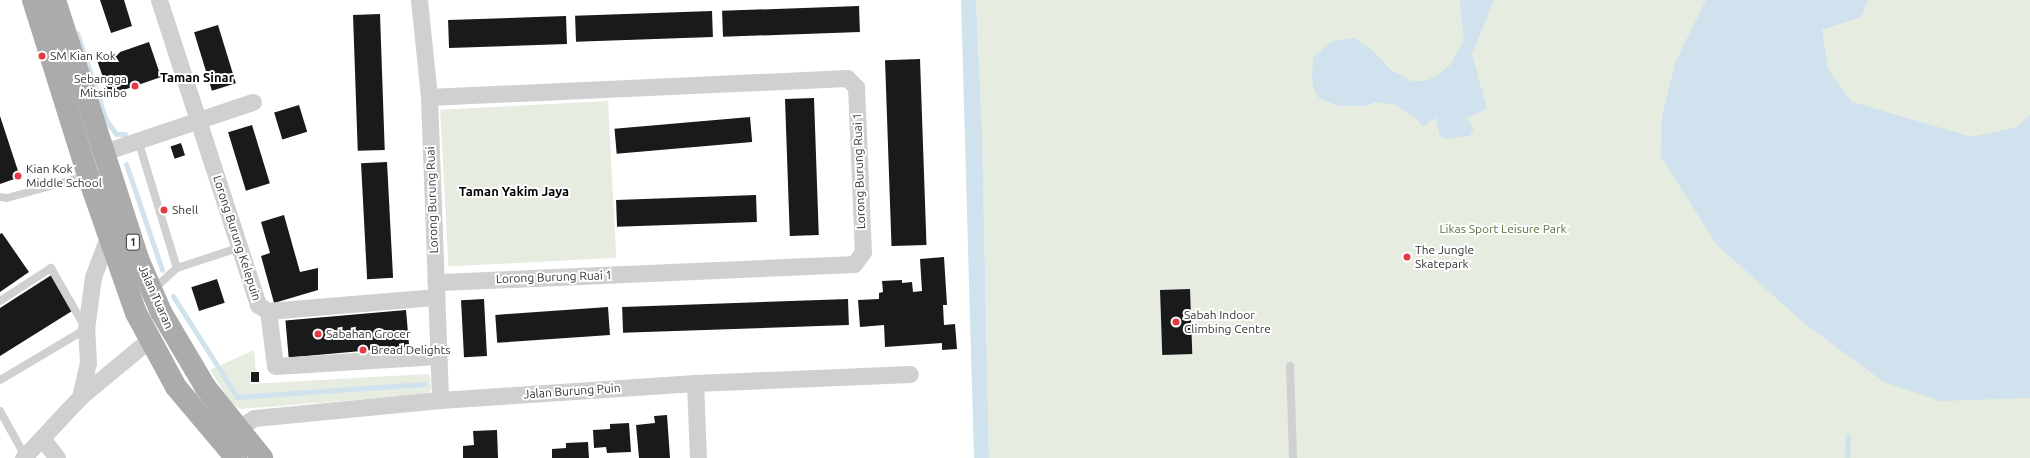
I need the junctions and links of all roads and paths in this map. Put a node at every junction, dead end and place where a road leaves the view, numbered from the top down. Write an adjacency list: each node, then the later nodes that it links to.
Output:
1 (33, 0): 10 (main road, Jalan Tuaran / 1)
2 (55, 0): 9 (main road, Jalan Tuaran / 1)
3 (158, 0): 7 (street, Lorong Burung Kelepuin)
4 (419, 0): 5 (street, Lorong Burung Ruai)
5 (429, 97): 16 (street, Lorong Burung Ruai); 16 (street, Lorong Burung Ruai 1)
6 (253, 102): 7 (street)
7 (199, 120): 8 (street); 14 (street, Lorong Burung Kelepuin)
8 (138, 140): 9 (street); 15 (lane)
9 (104, 152): 12 (main road, Jalan Tuaran / 1)
10 (88, 176): 11 (lane); 13 (main road, Jalan Tuaran / 1)
11 (0, 197)
12 (120, 201): 17 (main road, Jalan Tuaran / 1); 21 (main road)
13 (108, 237): 20 (street); 21 (main road, Jalan Tuaran / 1)
14 (238, 248): 15 (lane); 19 (street, Lorong Burung Kelepuin)
15 (177, 268): 17 (lane)
16 (436, 290): 19 (street, Lorong Burung Kelepuin); 22 (street, Lorong Burung Ruai)
17 (152, 291): 31 (main road, Jalan Tuaran / 1)
18 (0, 301): 20 (lane)
19 (268, 311): 22 (street)
20 (86, 329): 23 (street); 26 (lane); 28 (street)
21 (149, 340): 23 (street); 35 (main road, Jalan Tuaran / 1)
22 (438, 356): 29 (street, Lorong Burung Ruai)
23 (125, 360): 28 (street)
24 (1290, 366): 38 (lane)
25 (910, 374): 27 (street, Jalan Burung Puin)
26 (0, 380)
27 (695, 383): 29 (street, Jalan Burung Puin); 37 (street)
28 (80, 397): 32 (street)
29 (440, 400): 31 (street, Jalan Burung Puin)
30 (0, 411): 33 (lane)
31 (238, 429): 36 (main road, Jalan Tuaran / 1)
32 (42, 438): 33 (street); 34 (street)
33 (24, 457)
34 (57, 458)
35 (236, 458)
36 (262, 458)
37 (698, 458)
38 (1293, 458)

